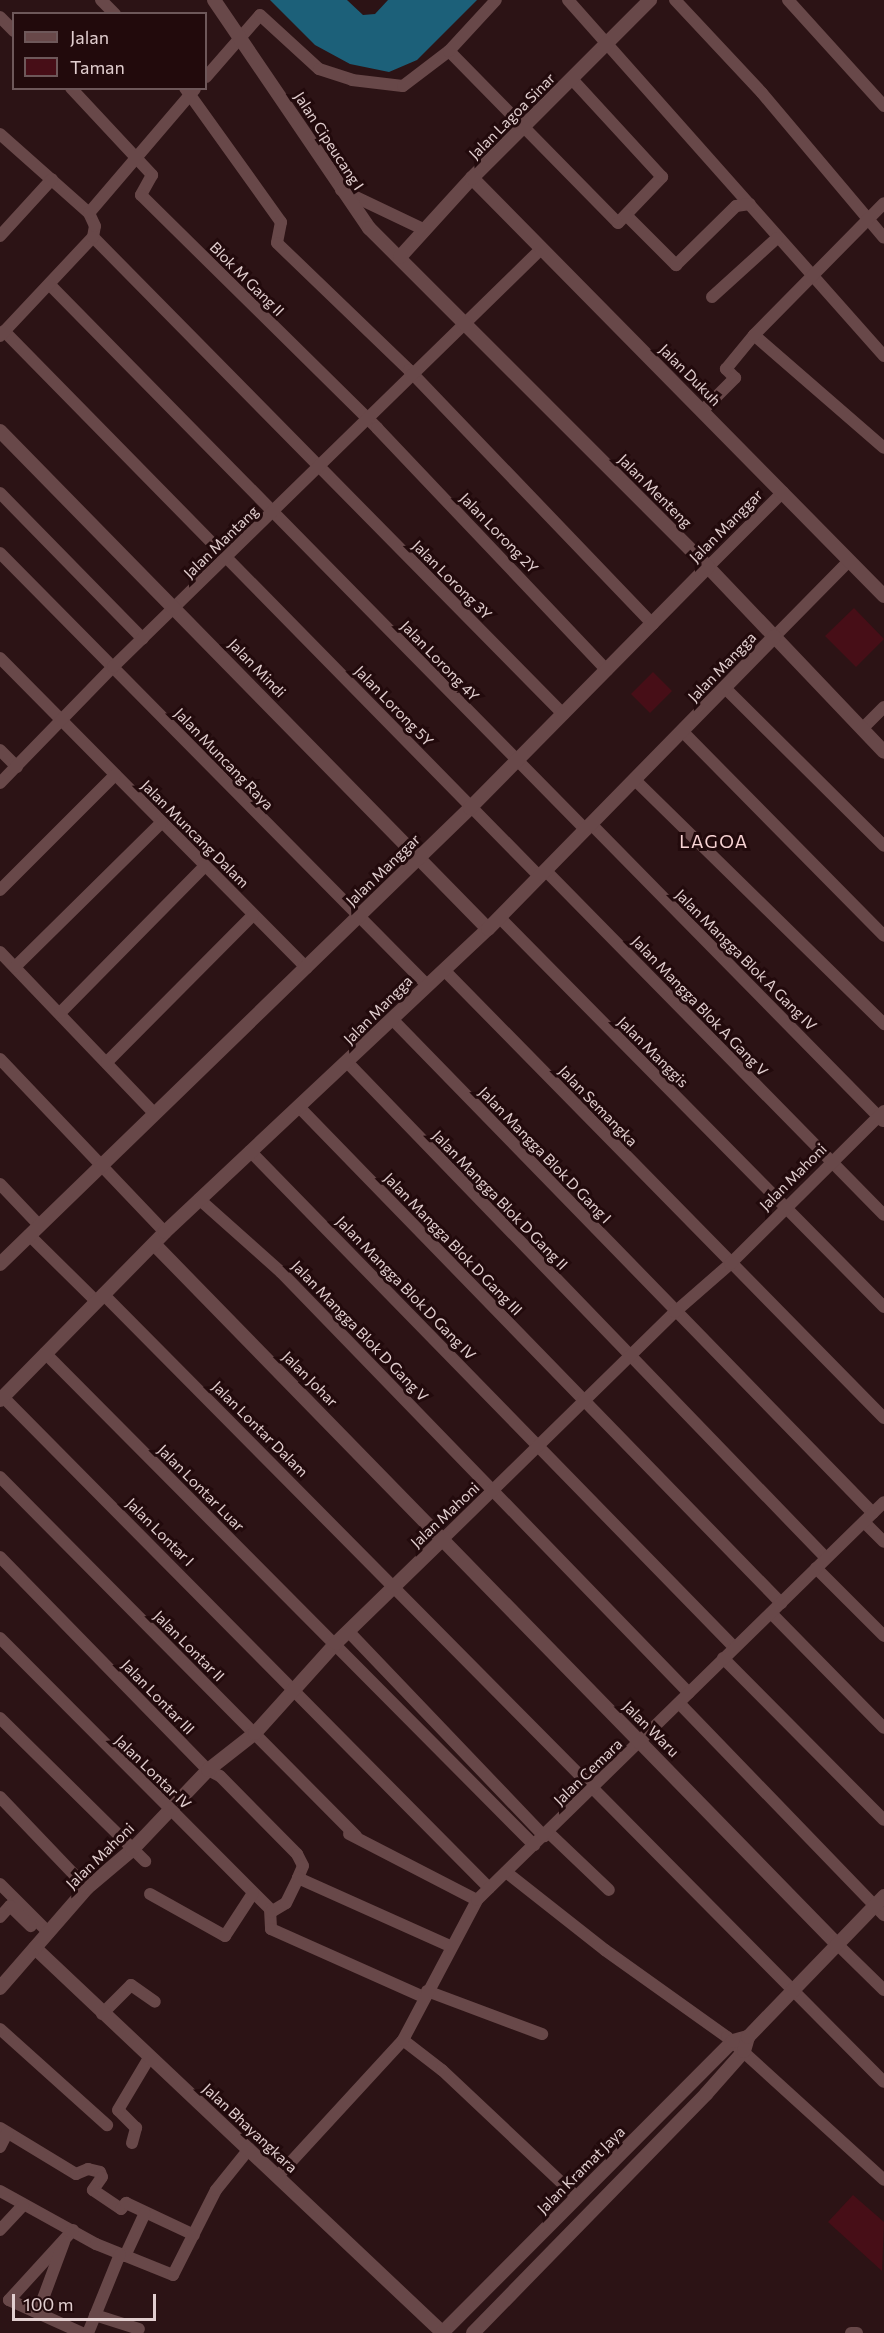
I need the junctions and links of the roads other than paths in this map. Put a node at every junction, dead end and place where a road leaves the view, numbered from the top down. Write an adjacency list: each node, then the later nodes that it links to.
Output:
1 (101, 0): 8 (street)
2 (214, 0): 11 (street, Jalan Cipeucang I)
3 (496, 0): 13 (street)
4 (568, 0): 12 (street)
5 (650, 0): 12 (street, Jalan Lagoa Sinar)
6 (675, 0): 29 (street)
7 (788, 0): 18 (street)
8 (113, 12)
9 (0, 17): 10 (street)
10 (12, 29)
11 (240, 36): 13 (street); 14 (street); 24 (street, Jalan Cipeucang I)
12 (608, 43): 15 (street, Jalan Lagoa Sinar); 26 (street)
13 (449, 51): 19 (street)
14 (207, 76)
15 (572, 80): 19 (street, Jalan Lagoa Sinar); 28 (street)
16 (73, 90): 21 (street)
17 (191, 93): 21 (street); 44 (street)
18 (884, 106)
19 (524, 128): 22 (street, Jalan Lagoa Sinar); 28 (street)
20 (2, 139): 23 (street)
21 (135, 158): 27 (street); 46 (street, Blok M Gang II)
22 (472, 178): 30 (street, Jalan Lagoa Sinar); 35 (street, Jalan Dukuh)
23 (52, 179): 27 (street); 31 (street)
24 (340, 189): 30 (street); 36 (street, Jalan Cipeucang I)
25 (884, 203): 29 (street)
26 (750, 204): 28 (street); 33 (street)
27 (88, 213): 32 (street)
28 (626, 215)
29 (868, 219): 34 (street); 37 (street)
30 (424, 230): 36 (street, Jalan Lagoa Sinar)
31 (0, 236)
32 (93, 237): 38 (street); 49 (street, Jalan Lorong 3Y)
33 (777, 238): 37 (street); 39 (street)
34 (884, 238)
35 (541, 249): 40 (street, Jalan Mantang); 45 (street, Jalan Dukuh)
36 (400, 257): 40 (street, Jalan Menteng)
37 (811, 276): 42 (street); 43 (street)
38 (51, 286): 41 (street); 52 (street, Jalan Lorong 4Y)
39 (712, 297)
40 (466, 326): 44 (street, Jalan Mantang); 56 (street, Jalan Menteng)
41 (2, 333): 54 (street, Jalan Lorong 5Y)
42 (754, 335): 45 (street); 48 (street)
43 (884, 356)
44 (414, 377): 46 (street, Jalan Mantang); 59 (street)
45 (702, 411): 50 (street, Jalan Dukuh)
46 (367, 420): 49 (street, Jalan Mantang); 64 (street, Jalan Lorong 2Y)
47 (0, 431): 58 (street, Jalan Mindi)
48 (884, 448)
49 (319, 468): 52 (street, Jalan Mantang); 67 (street, Jalan Lorong 3Y)
50 (783, 492): 55 (street, Jalan Dukuh); 56 (street, Jalan Manggar)
51 (0, 493): 61 (street)
52 (273, 512): 54 (street, Jalan Mantang); 73 (street, Jalan Lorong 4Y)
53 (0, 553): 63 (street, Jalan Muncang Raya)
54 (228, 555): 58 (street, Jalan Mantang); 78 (street, Jalan Lorong 5Y)
55 (849, 561): 57 (street, Jalan Dukuh); 60 (street)
56 (708, 567): 59 (street, Jalan Manggar); 60 (street, Jalan Menteng)
57 (884, 596)
58 (176, 607): 61 (street, Jalan Mantang); 82 (street, Jalan Mindi)
59 (653, 624): 64 (street, Jalan Manggar)
60 (774, 637): 65 (street, Jalan Mangga); 69 (street, Jalan Menteng)
61 (143, 639): 63 (street, Jalan Mantang)
62 (0, 658): 68 (street, Jalan Muncang Dalam)
63 (113, 667): 68 (street, Jalan Mantang); 87 (street, Jalan Muncang Raya)
64 (607, 670): 67 (street, Jalan Manggar)
65 (725, 688): 70 (street, Jalan Mangga); 81 (street)
66 (884, 707): 69 (street)
67 (563, 714): 73 (street, Jalan Manggar)
68 (63, 721): 74 (street, Jalan Mantang); 75 (street, Jalan Muncang Dalam)
69 (862, 729): 72 (street, Jalan Menteng)
70 (683, 732): 76 (street, Jalan Mangga); 90 (street)
71 (0, 750): 74 (street)
72 (884, 752)
73 (516, 760): 78 (street, Jalan Manggar); 80 (street, Jalan Lorong 4Y)
74 (17, 767): 77 (street, Jalan Mantang)
75 (115, 776): 79 (street, Jalan Muncang Dalam); 85 (street)
76 (635, 780): 80 (street, Jalan Mangga); 98 (street)
77 (0, 783)
78 (470, 808): 82 (street, Jalan Manggar); 84 (street, Jalan Lorong 5Y)
79 (162, 822): 83 (street, Jalan Muncang Dalam); 92 (street)
80 (589, 827): 84 (street, Jalan Mangga); 104 (street, Jalan Mangga Blok A Gang IV)
81 (884, 846)
82 (417, 860): 87 (street, Jalan Manggar); 89 (street, Jalan Mindi)
83 (205, 866): 86 (street, Jalan Muncang Dalam); 96 (street)
84 (543, 874): 88 (street, Jalan Mangga); 106 (street, Jalan Mangga Blok A Gang V)
85 (0, 890)
86 (254, 915): 93 (street, Jalan Muncang Dalam); 100 (street)
87 (359, 917): 93 (street, Jalan Manggar); 95 (street, Jalan Muncang Raya)
88 (499, 917): 89 (street, Jalan Mangga); 110 (street, Jalan Manggis)
89 (488, 929): 94 (street, Jalan Mangga)
90 (884, 936)
91 (0, 952): 92 (street)
92 (15, 967): 96 (street)
93 (307, 968): 103 (street, Jalan Manggar)
94 (444, 970): 95 (street, Jalan Mangga); 116 (street, Jalan Semangka)
95 (427, 985): 97 (street, Jalan Mangga)
96 (60, 1013): 100 (street)
97 (393, 1020): 101 (street, Jalan Mangga); 119 (street, Jalan Mangga Blok D Gang I)
98 (884, 1024)
99 (0, 1059): 107 (street)
100 (107, 1062): 103 (street)
101 (348, 1063): 102 (street, Jalan Mangga); 121 (street, Jalan Mangga Blok D Gang II)
102 (299, 1107): 105 (street, Jalan Mangga); 123 (street, Jalan Mangga Blok D Gang III)
103 (155, 1114): 107 (street, Jalan Manggar)
104 (882, 1117): 106 (street, Jalan Mahoni)
105 (250, 1151): 109 (street, Jalan Mangga); 125 (street, Jalan Mangga Blok D Gang IV)
106 (832, 1162): 110 (street, Jalan Mahoni); 111 (street, Jalan Mangga Blok A Gang V)
107 (104, 1165): 112 (street, Jalan Manggar); 113 (street)
108 (0, 1184): 112 (street, Jalan Lontar Dalam)
109 (199, 1199): 113 (street, Jalan Mangga); 127 (street, Jalan Mangga Blok D Gang V)
110 (786, 1208): 116 (street, Jalan Mahoni); 118 (street, Jalan Manggis)
111 (884, 1215)
112 (34, 1230): 115 (street, Jalan Manggar); 117 (street, Jalan Lontar Dalam)
113 (165, 1232): 114 (street, Jalan Mangga)
114 (154, 1244): 117 (street, Jalan Mangga); 130 (street, Jalan Johar)
115 (0, 1264)
116 (730, 1264): 119 (street, Jalan Mahoni); 124 (street, Jalan Semangka)
117 (100, 1297): 120 (street, Jalan Mangga); 135 (street, Jalan Lontar Dalam)
118 (884, 1307)
119 (675, 1312): 121 (street, Jalan Mahoni); 129 (street, Jalan Mangga Blok D Gang I)
120 (45, 1353): 122 (street, Jalan Mangga); 141 (street, Jalan Lontar Luar)
121 (631, 1358): 123 (street, Jalan Mahoni); 133 (street, Jalan Mangga Blok D Gang II)
122 (2, 1398): 144 (street, Jalan Lontar I)
123 (586, 1402): 125 (street, Jalan Mahoni); 136 (street, Jalan Mangga Blok D Gang III)
124 (884, 1418)
125 (539, 1448): 127 (street, Jalan Mahoni); 142 (street, Jalan Mangga Blok D Gang IV)
126 (0, 1477): 149 (street, Jalan Lontar II)
127 (493, 1492): 130 (street, Jalan Mahoni); 145 (street, Jalan Mangga Blok D Gang V)
128 (884, 1502): 129 (street, Jalan Cemara)
129 (868, 1520): 131 (street, Jalan Mangga Blok D Gang I); 133 (street, Jalan Cemara)
130 (444, 1538): 135 (street, Jalan Mahoni); 150 (street, Jalan Waru)
131 (884, 1542)
132 (0, 1557): 151 (street, Jalan Lontar III)
133 (826, 1558): 134 (street, Jalan Cemara)
134 (820, 1572): 136 (street, Jalan Cemara); 139 (street)
135 (395, 1585): 138 (street, Jalan Mahoni); 152 (street, Jalan Lontar Dalam)
136 (781, 1603): 137 (street, Jalan Cemara)
137 (775, 1616): 142 (street, Jalan Cemara); 148 (street)
138 (348, 1631): 141 (street, Jalan Mahoni); 157 (street)
139 (884, 1636)
140 (0, 1638): 154 (street, Jalan Lontar IV)
141 (336, 1642): 144 (street, Jalan Mahoni); 159 (street, Jalan Lontar Luar)
142 (734, 1647): 143 (street, Jalan Cemara)
143 (723, 1658): 145 (street, Jalan Cemara); 155 (street)
144 (296, 1689): 149 (street, Jalan Mahoni); 166 (street, Jalan Lontar I)
145 (689, 1693): 146 (street, Jalan Cemara)
146 (678, 1703): 150 (street, Jalan Cemara); 171 (street)
147 (0, 1718): 160 (street)
148 (884, 1728)
149 (255, 1733): 151 (street, Jalan Mahoni); 158 (street, Jalan Lontar II)
150 (641, 1741): 152 (street, Jalan Cemara); 175 (street, Jalan Waru)
151 (208, 1770): 154 (street, Jalan Mahoni); 163 (street, Jalan Lontar III)
152 (593, 1788): 157 (street, Jalan Cemara); 178 (street, Jalan Lontar Dalam)
153 (0, 1797): 165 (street)
154 (169, 1810): 160 (street, Jalan Mahoni); 168 (street, Jalan Lontar IV)
155 (884, 1820)
156 (340, 1830): 158 (street)
157 (546, 1834): 159 (street, Jalan Cemara); 167 (street)
158 (356, 1836): 170 (street)
159 (534, 1845): 162 (street, Jalan Cemara)
160 (132, 1850): 161 (street); 165 (street, Jalan Mahoni)
161 (145, 1862)
162 (506, 1872): 166 (street, Jalan Cemara); 187 (street)
163 (303, 1881): 172 (street); 176 (street)
164 (0, 1884): 174 (street)
165 (87, 1888): 174 (street, Jalan Mahoni)
166 (489, 1888): 170 (street, Jalan Cemara)
167 (609, 1890)
168 (253, 1893): 169 (street); 172 (street, Jalan Lontar IV)
169 (150, 1894)
170 (477, 1900): 176 (street, Jalan Cemara)
171 (881, 1905): 175 (street)
172 (271, 1912): 180 (street)
173 (0, 1917): 174 (street)
174 (43, 1940): 177 (street, Jalan Mahoni); 182 (street, Jalan Bhayangkara)
175 (836, 1943): 178 (street); 179 (street)
176 (450, 1946): 180 (street, Jalan Cemara)
177 (0, 1988)
178 (790, 1990): 185 (street); 190 (street, Jalan Lontar Dalam)
179 (884, 1990)
180 (426, 1994): 184 (street); 186 (street, Jalan Cemara)
181 (155, 2002): 182 (street)
182 (102, 2014): 189 (street, Jalan Bhayangkara)
183 (0, 2029): 191 (street)
184 (542, 2034)
185 (747, 2037): 187 (street, Jalan Kramat Jaya); 188 (street)
186 (403, 2040): 196 (street, Jalan Cemara); 199 (street)
187 (733, 2041): 188 (street); 199 (street, Jalan Kramat Jaya)
188 (744, 2051): 197 (street); 215 (street)
189 (149, 2058): 193 (street); 195 (street, Jalan Bhayangkara)
190 (884, 2082)
191 (107, 2125)
192 (4, 2131): 194 (street); 202 (street)
193 (132, 2143)
194 (0, 2146)
195 (249, 2149): 196 (street, Jalan Bhayangkara); 206 (street)
196 (278, 2176): 214 (street, Jalan Bhayangkara)
197 (884, 2180)
198 (0, 2191): 200 (street)
199 (578, 2197): 214 (street, Jalan Kramat Jaya)
200 (23, 2205): 203 (street); 205 (street)
201 (0, 2210): 203 (street)
202 (145, 2213): 206 (street); 208 (street)
203 (10, 2220): 204 (street)
204 (0, 2230)
205 (73, 2230): 207 (street); 208 (street)
206 (194, 2235): 208 (street)
207 (64, 2242): 209 (street); 209 (street)
208 (122, 2255): 210 (street)
209 (38, 2312): 212 (street)
210 (95, 2315): 211 (street); 213 (street)
211 (139, 2329)
212 (82, 2333)
213 (88, 2333)
214 (442, 2333)
215 (473, 2333)
216 (851, 2333): 217 (street)
217 (856, 2333)

